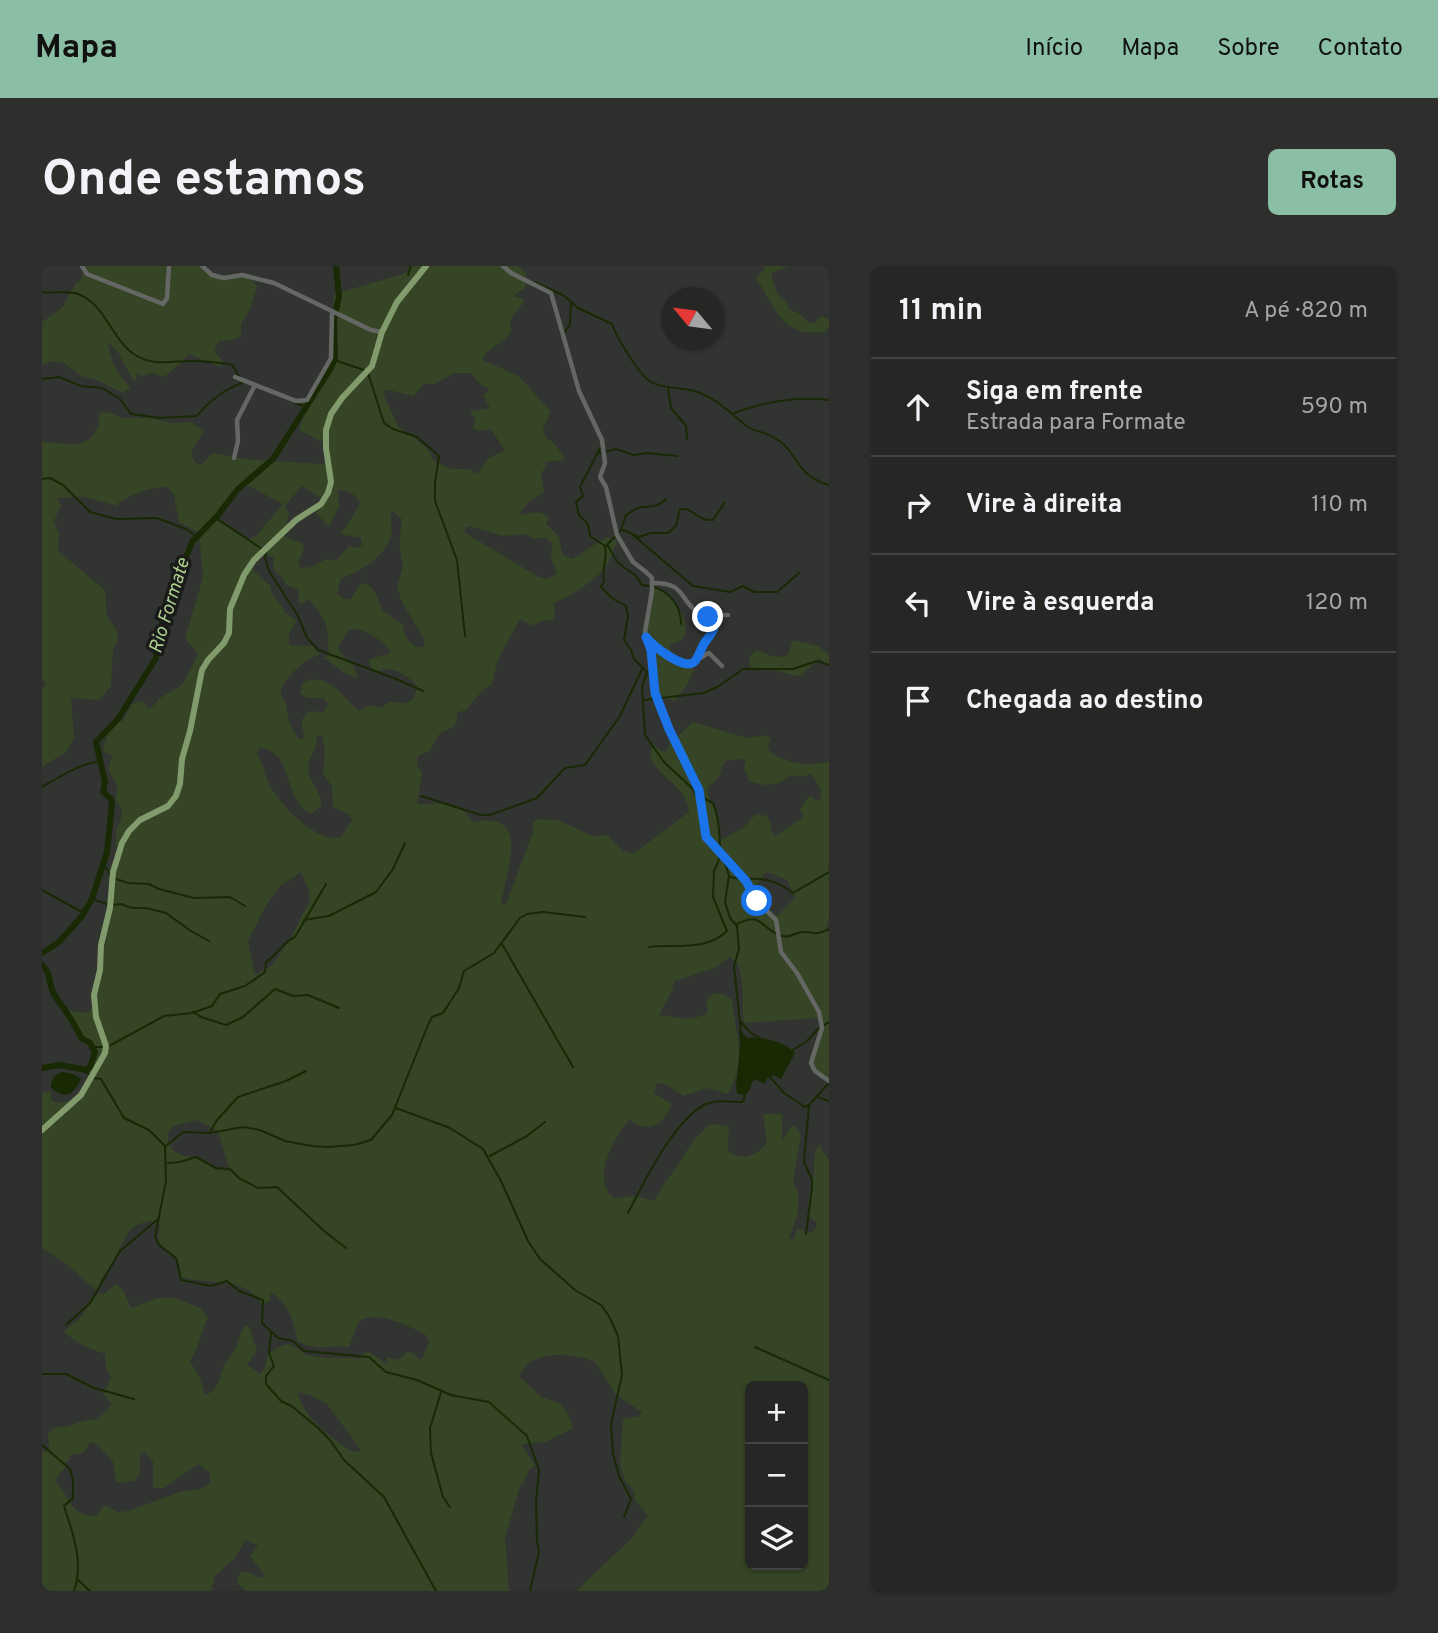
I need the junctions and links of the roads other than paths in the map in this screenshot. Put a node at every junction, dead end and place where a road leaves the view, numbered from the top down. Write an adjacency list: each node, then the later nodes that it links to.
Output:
1 (82, 266): 2 (street)
2 (169, 266)
3 (202, 266): 6 (street)
4 (425, 266): 7 (main road)
5 (503, 266): 11 (street)
6 (332, 313): 7 (street); 9 (street)
7 (382, 331): 18 (main road)
8 (235, 377): 9 (street)
9 (255, 385): 10 (street)
10 (234, 458)
11 (652, 583): 13 (street); 14 (street)
12 (728, 615): 13 (street)
13 (715, 617): 15 (street)
14 (646, 637): 15 (street); 17 (street)
15 (696, 661): 16 (street)
16 (722, 666)
17 (829, 1081)
18 (42, 1130)

